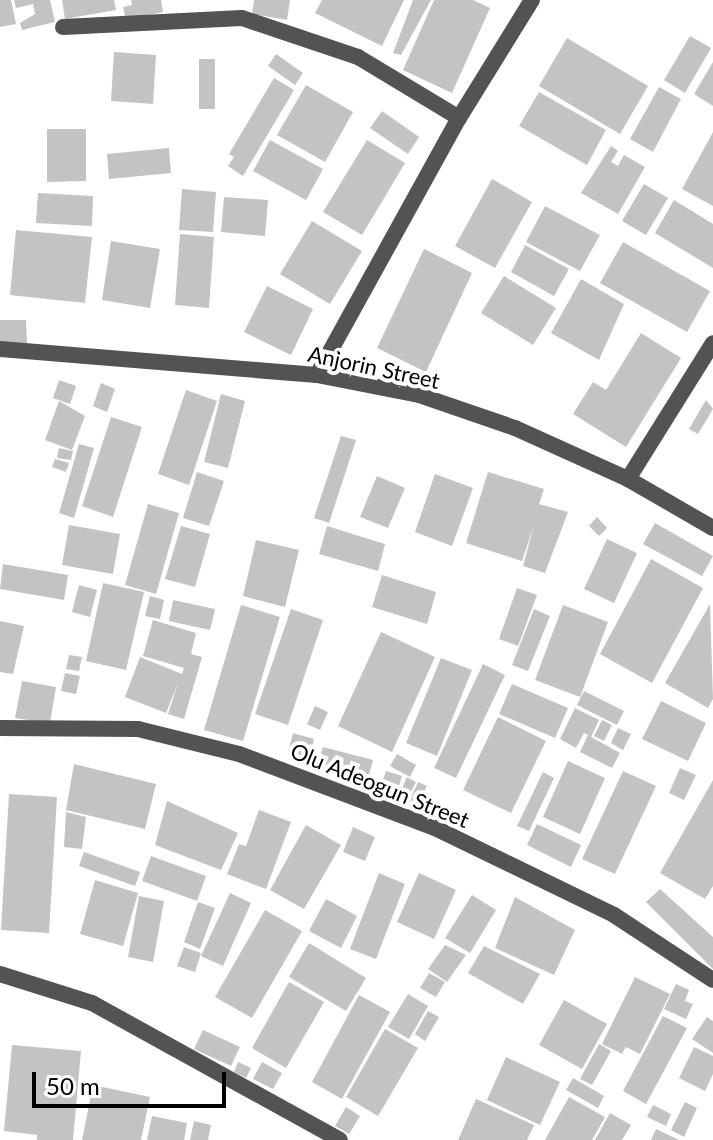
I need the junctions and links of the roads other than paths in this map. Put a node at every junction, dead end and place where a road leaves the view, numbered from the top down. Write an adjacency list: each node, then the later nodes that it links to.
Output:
1 (532, 0): 3 (street)
2 (63, 27): 3 (street)
3 (459, 118): 6 (street)
4 (713, 343): 7 (street)
5 (0, 349): 6 (street, Anjorin Street)
6 (317, 375): 7 (street, Anjorin Street)
7 (628, 479): 8 (street, Anjorin Street)
8 (713, 528)
9 (0, 728): 11 (street, Olu Adeogun Street)
10 (0, 974): 12 (street)
11 (713, 980)
12 (340, 1140)

